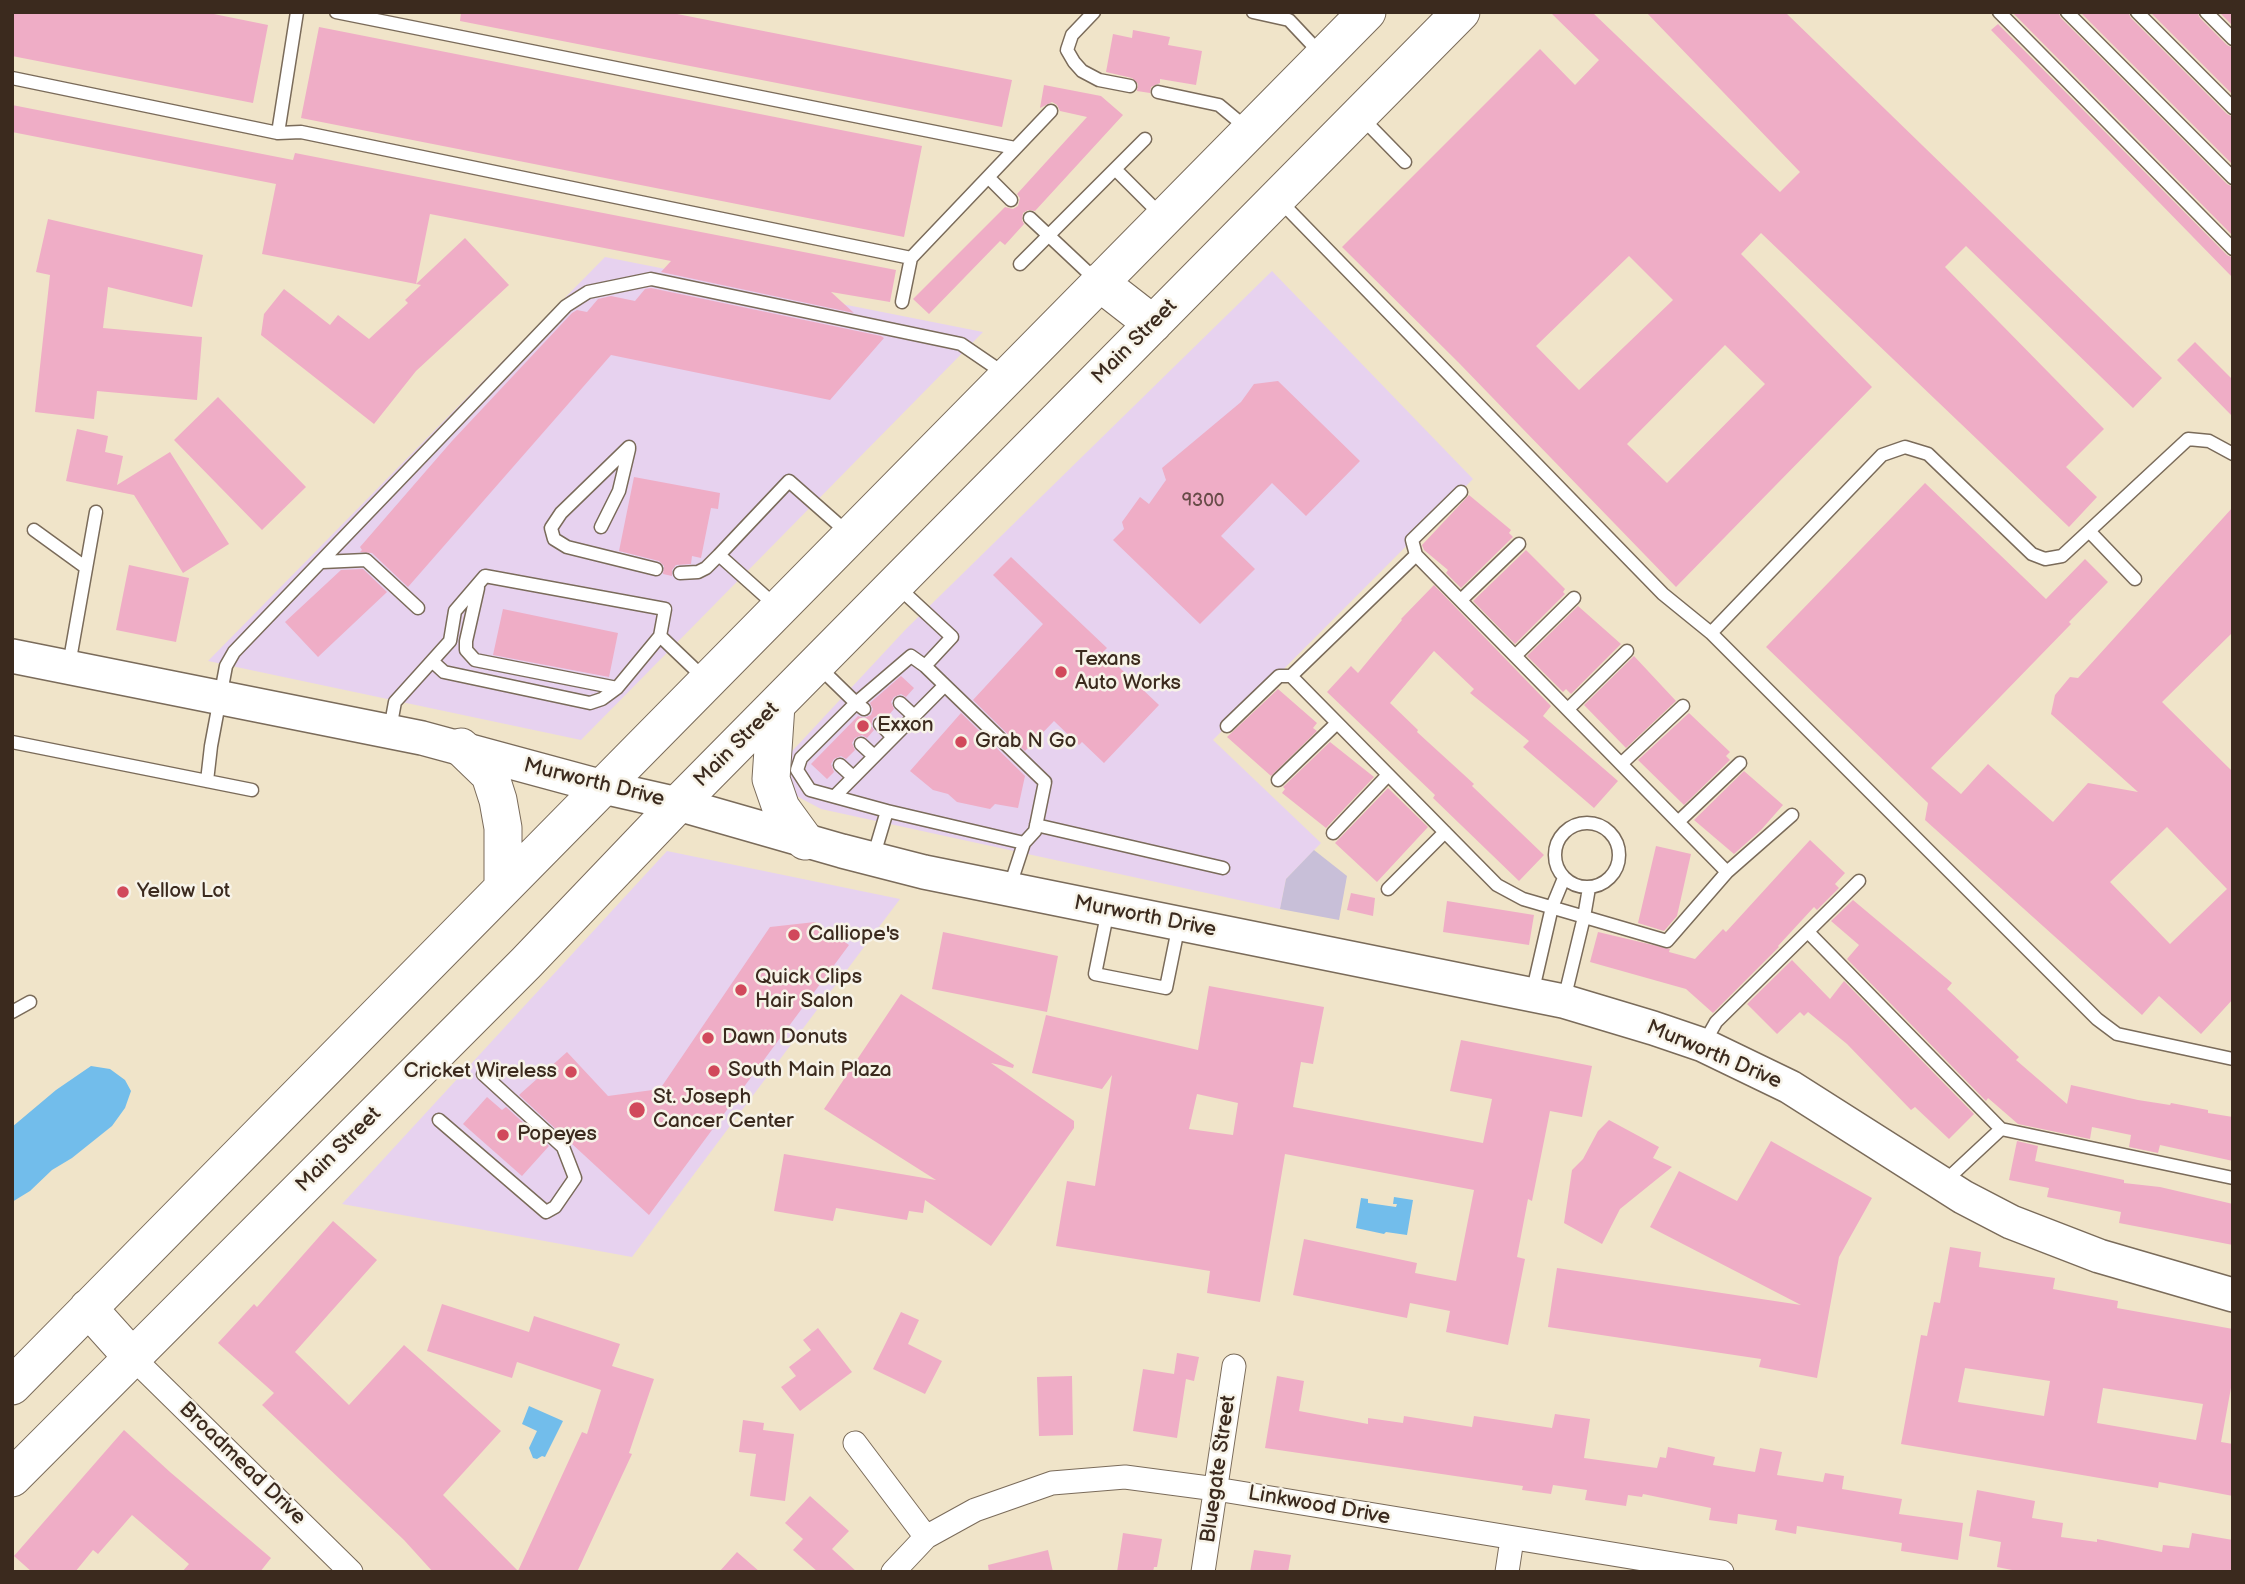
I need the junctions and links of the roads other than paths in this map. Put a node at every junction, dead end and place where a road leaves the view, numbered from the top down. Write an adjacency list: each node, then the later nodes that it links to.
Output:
1 (298, 12): 21 (lane)
2 (336, 12): 23 (lane)
3 (1094, 12): 15 (lane)
4 (1253, 12): 11 (lane)
5 (1367, 12): 13 (main road)
6 (1461, 12): 19 (main road, Main Street)
7 (1999, 12): 33 (lane)
8 (2067, 12): 27 (lane)
9 (2137, 12): 17 (lane)
10 (2206, 12): 12 (lane)
11 (1289, 16): 13 (lane)
12 (2233, 39)
13 (1323, 56): 20 (main road)
14 (12, 78): 21 (lane)
15 (1130, 86)
16 (1158, 92): 20 (lane)
17 (2233, 108)
18 (1051, 111): 23 (lane)
19 (1359, 115): 24 (lane); 28 (main road, Main Street)
20 (1250, 131): 31 (main road)
21 (278, 132): 34 (lane)
22 (1145, 139): 25 (lane)
23 (1015, 148): 26 (lane)
24 (1405, 162)
25 (1115, 169): 31 (lane); 32 (lane)
26 (988, 177): 29 (lane); 34 (lane)
27 (2233, 178)
28 (1277, 199): 38 (main road, Main Street); 61 (lane)
29 (1011, 200)
30 (1030, 218): 32 (lane)
31 (1163, 218): 36 (main road)
32 (1049, 236): 35 (lane); 36 (lane)
33 (2233, 249)
34 (911, 258): 37 (lane)
35 (1020, 264)
36 (1099, 282): 38 (main road); 39 (main road)
37 (902, 302)
38 (1153, 324): 56 (main road, Main Street)
39 (1008, 376): 46 (main road); 50 (lane)
40 (2233, 454): 45 (lane)
41 (1461, 492): 49 (lane)
42 (96, 512): 51 (lane)
43 (601, 527): 52 (lane)
44 (34, 530): 51 (lane)
45 (2090, 531): 54 (lane); 61 (lane)
46 (850, 536): 48 (lane); 60 (main road)
47 (1520, 544): 58 (lane)
48 (719, 555): 53 (lane); 60 (lane)
49 (1416, 555): 58 (lane); 70 (lane)
50 (322, 562): 59 (lane); 74 (lane)
51 (86, 567): 69 (lane)
52 (656, 569)
53 (680, 573)
54 (2135, 579)
55 (479, 584): 62 (lane); 66 (lane); 73 (lane)
56 (895, 584): 67 (main road, Main Street); 68 (lane)
57 (1574, 598): 65 (lane)
58 (1461, 600): 65 (lane)
59 (418, 608)
60 (778, 608): 71 (main road)
61 (1711, 633): 127 (lane)
62 (660, 636): 71 (lane); 73 (lane)
63 (1627, 652): 79 (lane)
64 (12, 656): 69 (street, Murworth Drive)
65 (1515, 656): 79 (lane)
66 (432, 661): 73 (lane); 84 (lane)
67 (817, 665): 76 (main road, Main Street); 77 (lane)
68 (925, 666): 72 (lane); 77 (lane)
69 (68, 668): 74 (street, Murworth Drive)
70 (1291, 676): 81 (lane); 83 (lane)
71 (707, 681): 97 (main road)
72 (944, 686): 80 (lane); 104 (lane)
73 (617, 688)
74 (221, 698): 84 (street, Murworth Drive); 96 (lane)
75 (900, 703): 80 (lane)
76 (776, 705): 100 (main road, Main Street); 107 (main road)
77 (860, 706): 99 (lane)
78 (1683, 706): 91 (lane)
79 (1568, 709): 91 (lane)
80 (914, 716): 85 (lane)
81 (1337, 723): 93 (lane); 95 (lane)
82 (880, 724): 85 (lane)
83 (1227, 726)
84 (390, 732): 88 (street, Murworth Drive)
85 (893, 737): 89 (lane)
86 (12, 742): 96 (lane)
87 (861, 744): 89 (lane)
88 (461, 747): 97 (street, Murworth Drive); 114 (main road)
89 (874, 756): 94 (lane)
90 (1740, 763): 103 (lane)
91 (1621, 764): 103 (lane)
92 (840, 765): 94 (lane)
93 (1388, 775): 105 (lane); 106 (lane)
94 (853, 777): 99 (lane)
95 (1278, 780)
96 (207, 781): 98 (lane)
97 (603, 787): 100 (street, Murworth Drive); 114 (main road)
98 (252, 790)
99 (835, 796): 101 (lane)
100 (678, 804): 107 (street, Murworth Drive); 135 (main road, Main Street)
101 (887, 811): 108 (lane); 109 (lane)
102 (1792, 815): 111 (lane)
103 (1678, 822): 111 (lane)
104 (1036, 825): 108 (lane); 110 (lane)
105 (1445, 832): 117 (lane); 118 (lane)
106 (1333, 833)
107 (805, 841): 109 (street, Murworth Drive)
108 (1024, 844): 116 (lane)
109 (873, 859): 116 (street, Murworth Drive)
110 (1223, 868)
111 (1727, 872): 120 (lane)
112 (1564, 878): 115 (lane); 115 (lane); 118 (lane)
113 (1859, 881): 122 (lane)
114 (503, 888): 134 (main road)
115 (1589, 888): 120 (lane)
116 (1008, 889): 119 (street, Murworth Drive)
117 (1388, 889)
118 (1552, 907): 120 (lane); 123 (lane)
119 (1108, 909): 121 (street, Murworth Drive); 121 (lane)
120 (1584, 917): 123 (lane)
121 (1179, 923): 123 (street, Murworth Drive)
122 (1808, 932): 126 (lane); 130 (lane)
123 (1548, 997): 126 (street, Murworth Drive)
124 (30, 1002): 125 (lane)
125 (12, 1012)
126 (1703, 1045): 132 (street, Murworth Drive)
127 (2233, 1059)
128 (483, 1074): 129 (lane)
129 (439, 1120)
130 (2001, 1129): 131 (lane); 132 (lane)
131 (2233, 1178)
132 (1942, 1184): 133 (street, Murworth Drive)
133 (2233, 1295)
134 (89, 1308): 135 (main road); 137 (main road)
135 (132, 1357): 139 (main road, Main Street); 143 (street, Broadmead Drive)
136 (1234, 1366): 140 (street, Bluegate Street)
137 (12, 1385)
138 (855, 1443): 141 (street)
139 (12, 1478)
140 (1216, 1489): 141 (street, Linkwood Drive); 142 (street, Linkwood Drive); 145 (street, Bluegate Street)
141 (926, 1538): 144 (street, Linkwood Drive)
142 (1512, 1539): 146 (street); 147 (street, Linkwood Drive)
143 (351, 1572)
144 (893, 1572)
145 (1203, 1572)
146 (1507, 1572)
147 (1722, 1572)

